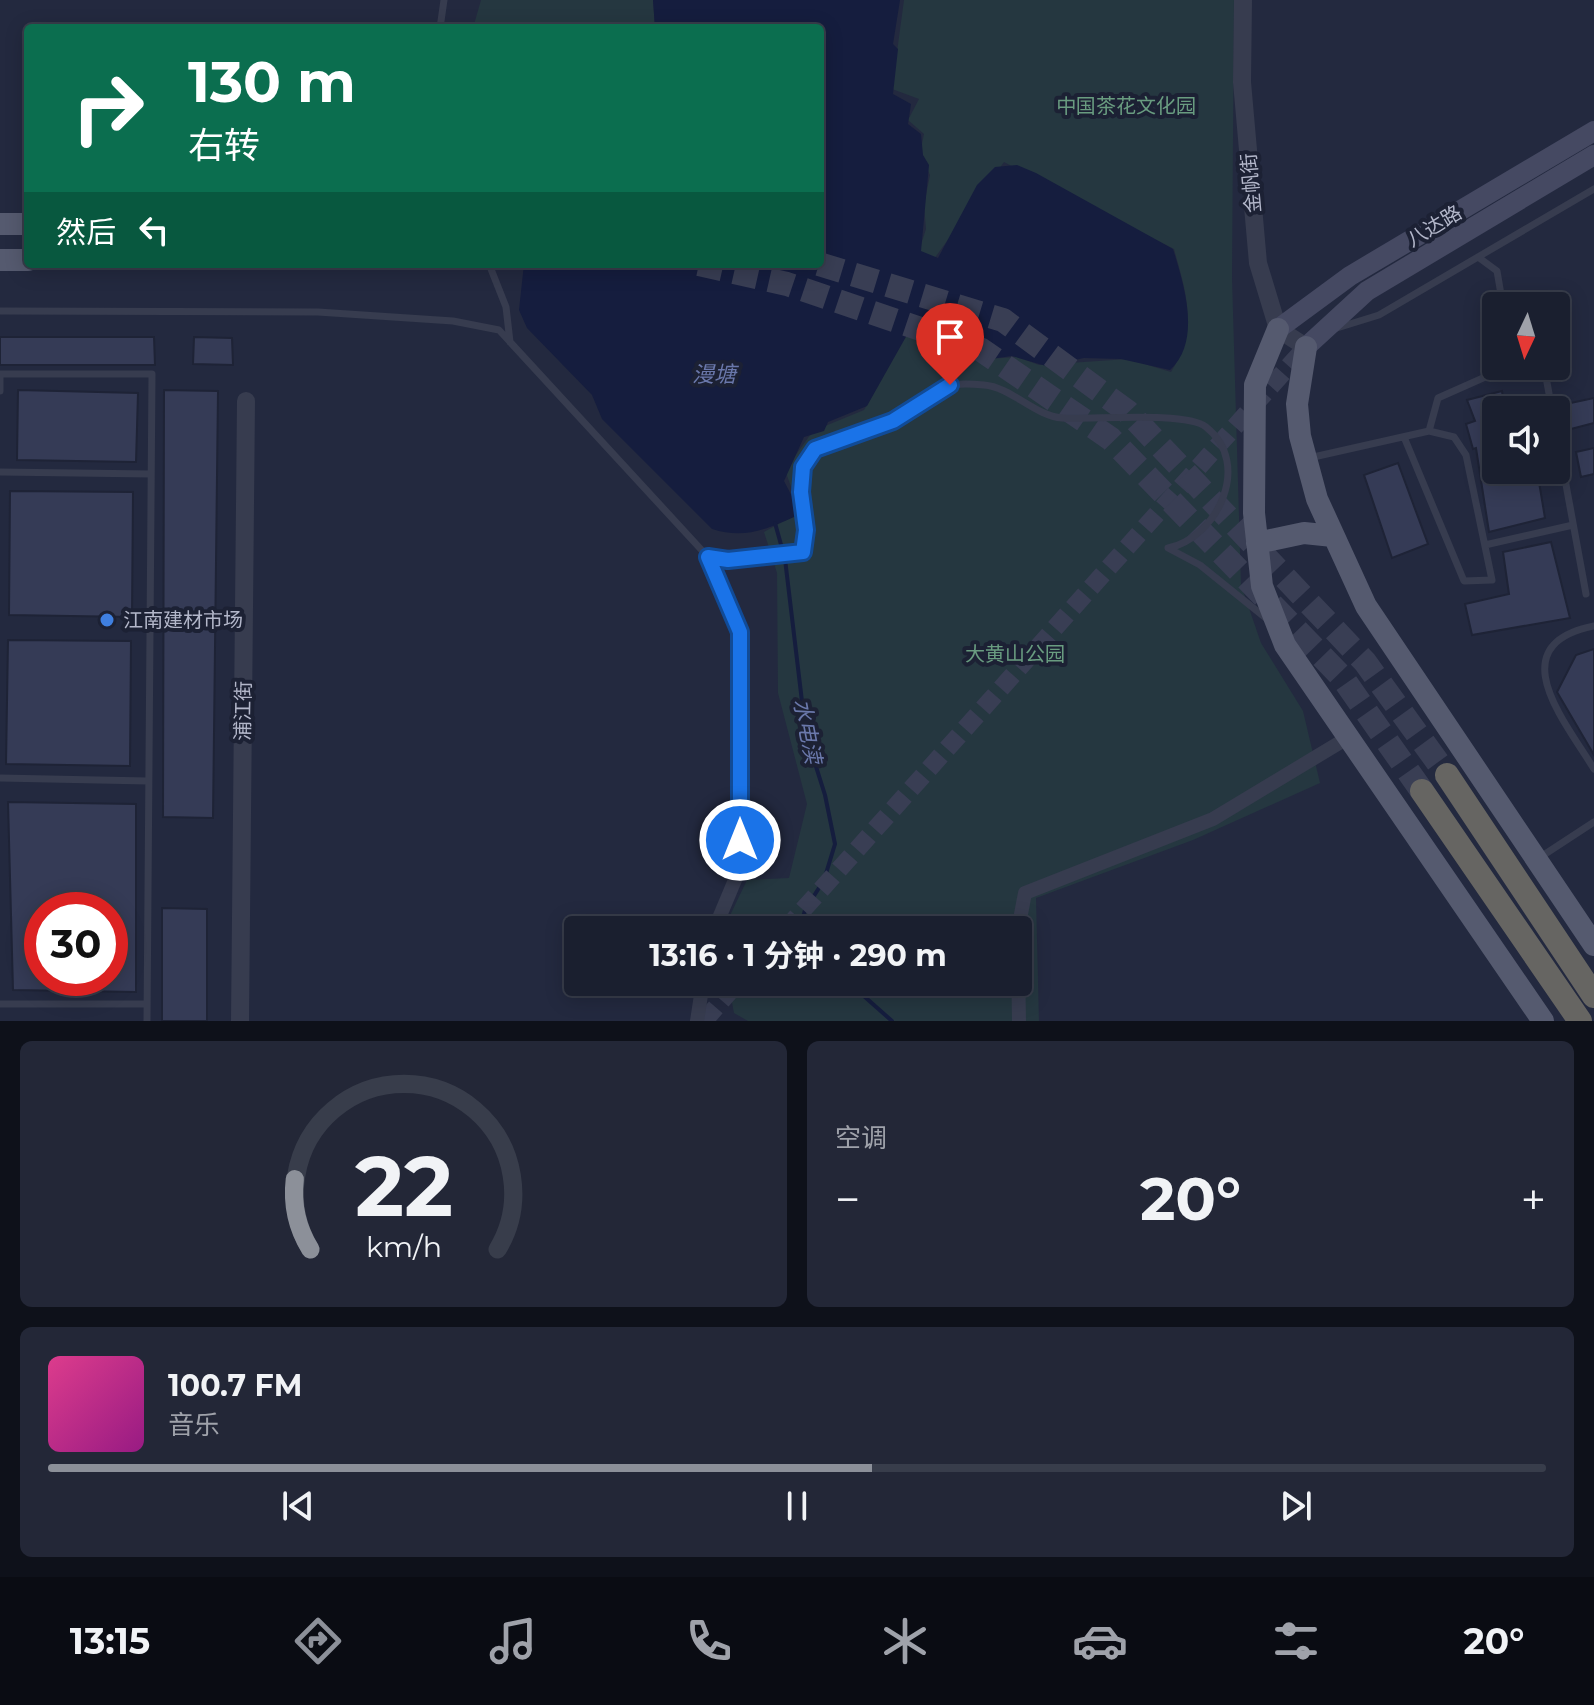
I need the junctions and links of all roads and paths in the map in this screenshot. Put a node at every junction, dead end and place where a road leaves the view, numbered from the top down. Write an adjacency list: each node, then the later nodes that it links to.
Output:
1 (444, 0): 3 (lane)
2 (1243, 0): 15 (street, 金帆街)
3 (441, 24)
4 (1594, 131): 15 (main road, 八达路)
5 (1594, 155): 16 (main road)
6 (1594, 189): 9 (lane)
7 (0, 224): 8 (main road)
8 (24, 224)
9 (1478, 257): 13 (lane); 16 (lane)
10 (0, 260): 11 (main road)
11 (24, 260)
12 (491, 268): 17 (lane)
13 (1501, 292)
14 (0, 311): 17 (lane)
15 (1278, 329): 16 (street); 30 (main road)
16 (1315, 339): 24 (main road)
17 (510, 342): 32 (lane)
18 (0, 374): 20 (lane); 26 (lane)
19 (1482, 378): 22 (lane)
20 (0, 391)
21 (246, 401): 53 (street, 浦江街)
22 (1429, 431): 23 (lane); 31 (lane)
23 (1404, 437): 24 (lane); 31 (lane)
24 (1306, 459): 29 (main road)
25 (0, 472): 26 (lane)
26 (151, 474): 40 (lane)
27 (1566, 484): 28 (lane)
28 (1573, 525): 31 (lane); 33 (lane)
29 (1333, 536): 30 (main road); 43 (main road)
30 (1257, 543): 35 (main road)
31 (1485, 545)
32 (708, 557): 35 (lane); 44 (street)
33 (1586, 594)
34 (1594, 626): 37 (lane)
35 (1278, 627): 36 (main road)
36 (1349, 737): 45 (street); 56 (main road)
37 (1594, 769)
38 (1447, 775): 49 (highway)
39 (0, 778): 40 (lane)
40 (148, 781): 51 (lane)
41 (1422, 791): 57 (highway)
42 (1594, 822): 43 (lane)
43 (1536, 859): 46 (main road)
44 (720, 916)
45 (1021, 916)
46 (1594, 945)
47 (701, 996): 54 (street)
48 (1019, 996): 55 (street)
49 (1594, 996)
50 (0, 1004): 51 (lane)
51 (147, 1004): 52 (lane)
52 (147, 1021)
53 (240, 1021)
54 (697, 1021)
55 (1019, 1021)
56 (1543, 1021)
57 (1580, 1021)

